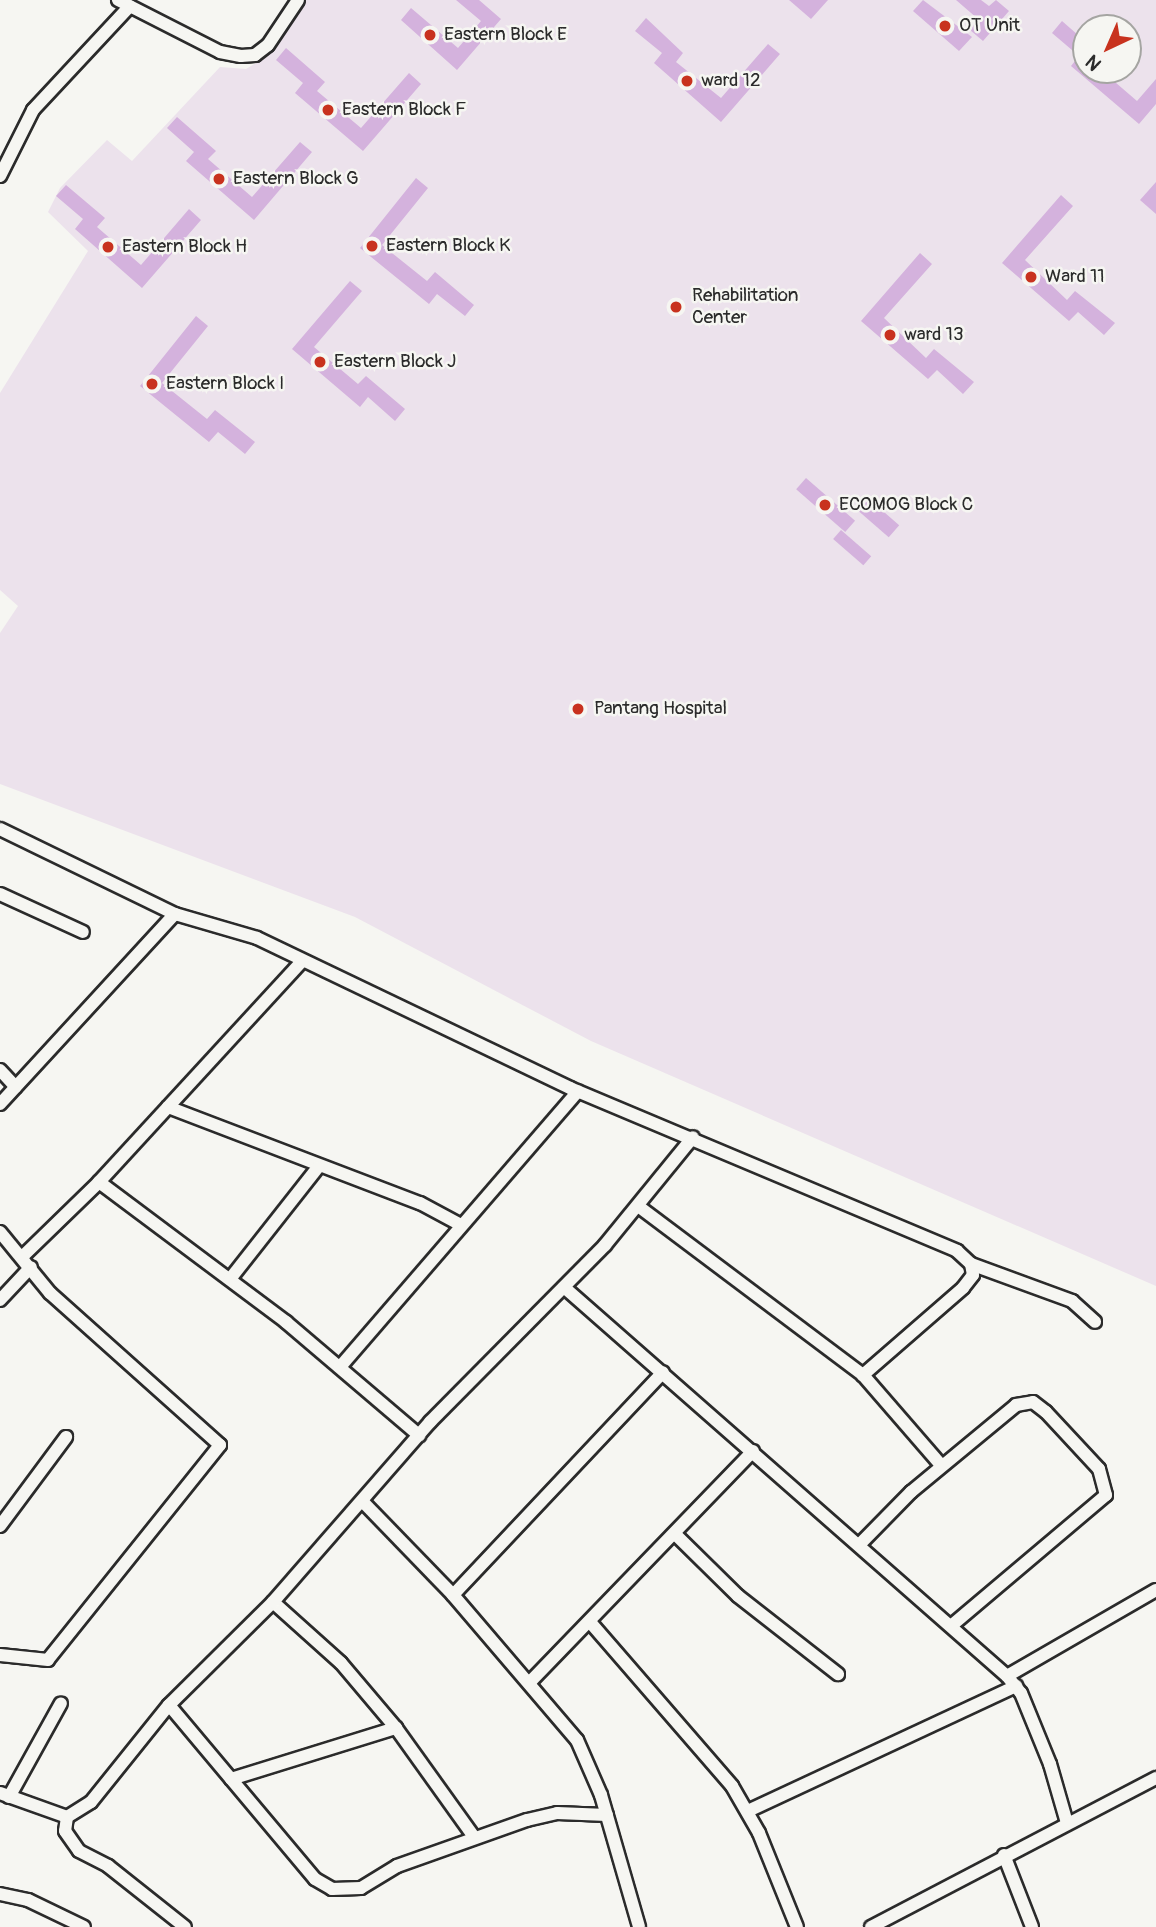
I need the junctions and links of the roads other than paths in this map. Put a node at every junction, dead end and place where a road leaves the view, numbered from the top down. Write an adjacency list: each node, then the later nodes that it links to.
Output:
1 (298, 0): 2 (street)
2 (124, 3): 3 (street)
3 (0, 176)
4 (0, 829): 6 (street)
5 (0, 894): 7 (street)
6 (175, 914): 8 (street); 10 (street)
7 (83, 932)
8 (301, 962): 11 (street); 13 (street)
9 (0, 1070): 10 (street)
10 (16, 1087): 12 (street)
11 (578, 1091): 14 (street); 18 (street)
12 (0, 1104)
13 (168, 1107): 15 (street); 16 (street)
14 (693, 1137): 17 (street); 21 (street)
15 (318, 1167): 18 (street); 23 (street)
16 (99, 1182): 20 (street); 23 (street)
17 (638, 1206): 24 (street); 29 (street)
18 (461, 1224): 27 (street)
19 (0, 1232): 20 (street)
20 (23, 1256): 22 (street)
21 (971, 1264): 26 (street); 29 (street)
22 (31, 1267): 25 (street); 43 (street)
23 (230, 1279): 27 (street)
24 (565, 1288): 28 (street); 30 (street)
25 (0, 1300)
26 (1095, 1322)
27 (340, 1367): 30 (street)
28 (663, 1372): 32 (street); 39 (street)
29 (863, 1375): 33 (street)
30 (419, 1435): 34 (street)
31 (66, 1437): 35 (street)
32 (753, 1451): 36 (street); 37 (street)
33 (941, 1465): 37 (street); 42 (street)
34 (364, 1503): 39 (street); 40 (street)
35 (0, 1526)
36 (675, 1534): 41 (street); 44 (street)
37 (860, 1544): 42 (street)
38 (1156, 1590): 45 (street)
39 (453, 1595): 46 (street)
40 (273, 1602): 49 (street); 50 (street)
41 (590, 1622): 46 (street); 54 (street)
42 (952, 1625): 45 (street)
43 (0, 1655)
44 (838, 1674)
45 (1007, 1676): 47 (street)
46 (530, 1682): 55 (street)
47 (1016, 1686): 54 (street); 57 (street)
48 (61, 1703): 53 (street)
49 (169, 1705): 52 (street); 56 (street)
50 (397, 1728): 52 (street); 58 (street)
51 (1156, 1778): 57 (street)
52 (232, 1779): 58 (street)
53 (5, 1795): 56 (street)
54 (748, 1811): 64 (street)
55 (607, 1815): 58 (street); 63 (street)
56 (67, 1817): 62 (street)
57 (1067, 1823): 59 (street)
58 (474, 1837)
59 (1004, 1855): 65 (street); 66 (street)
60 (0, 1894): 61 (street)
61 (84, 1927)
62 (185, 1927)
63 (639, 1927)
64 (797, 1927)
65 (871, 1927)
66 (1031, 1927)

